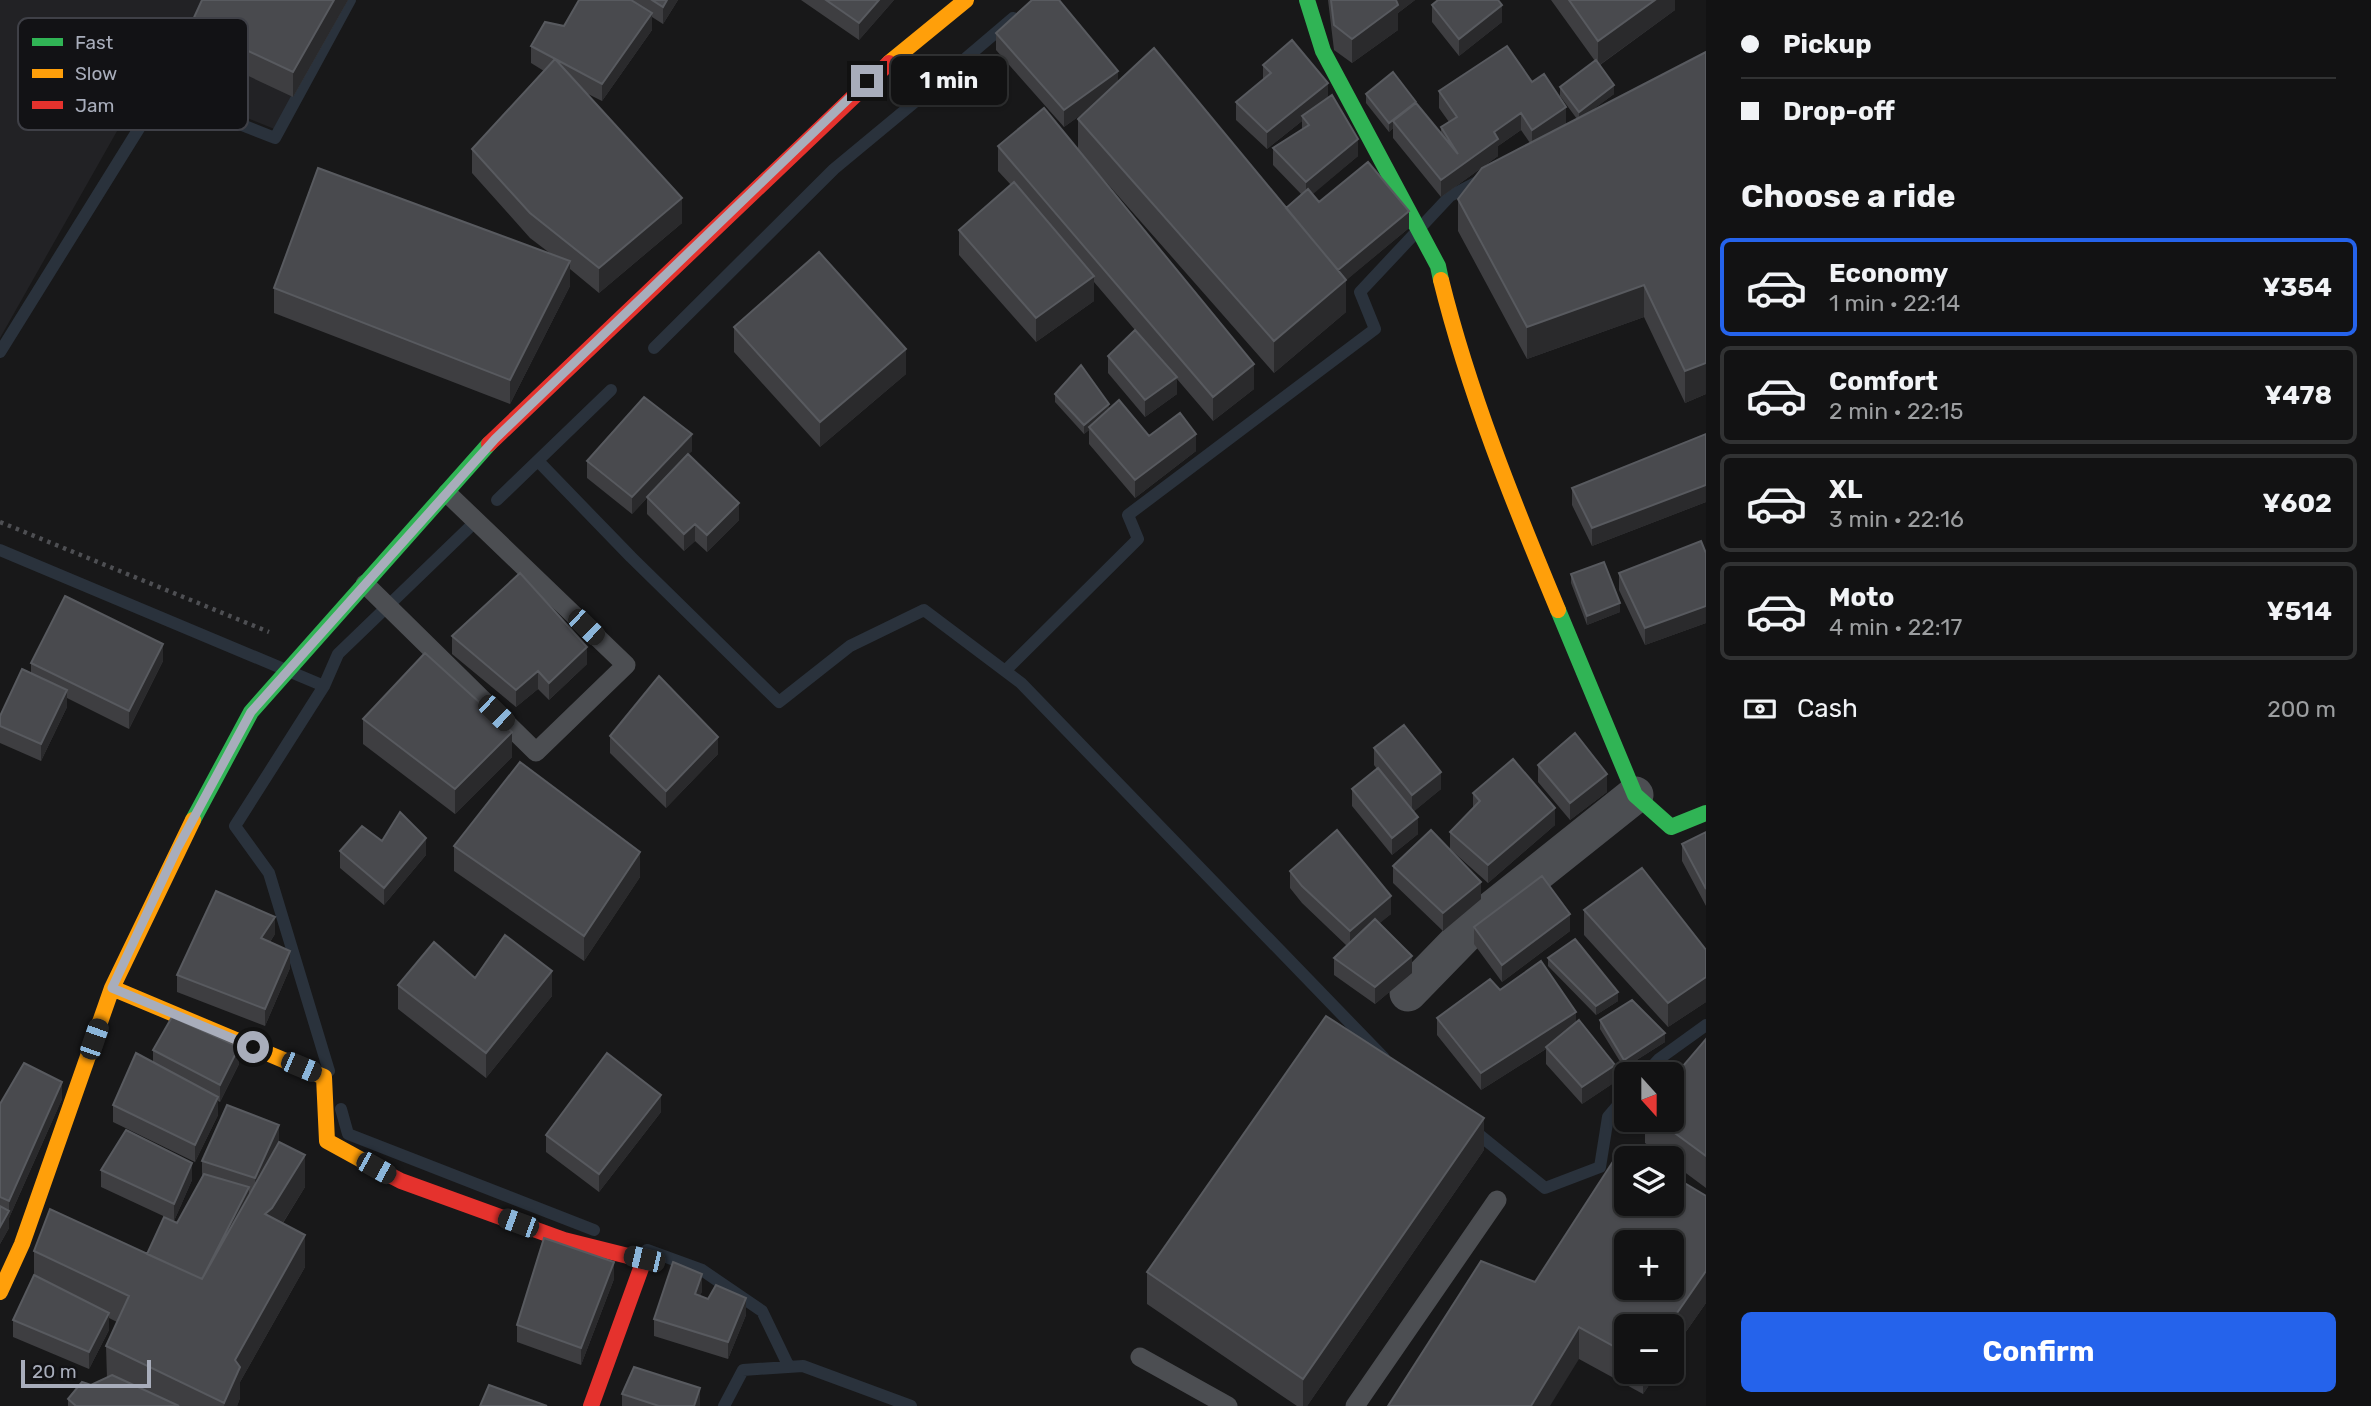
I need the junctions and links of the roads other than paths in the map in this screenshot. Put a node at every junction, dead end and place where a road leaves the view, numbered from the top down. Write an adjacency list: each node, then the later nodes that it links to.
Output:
1 (1307, 0): 5 (street)
2 (957, 2): 3 (street)
3 (447, 493): 4 (street); 4 (lane)
4 (365, 584): 7 (street)
5 (1635, 795): 6 (street); 8 (street)
6 (1706, 813)
7 (112, 988): 10 (street); 12 (street)
8 (1408, 993)
9 (1497, 1200): 14 (lane)
10 (0, 1292)
11 (1140, 1357): 13 (lane)
12 (591, 1406)
13 (1228, 1406)
14 (1355, 1406)

